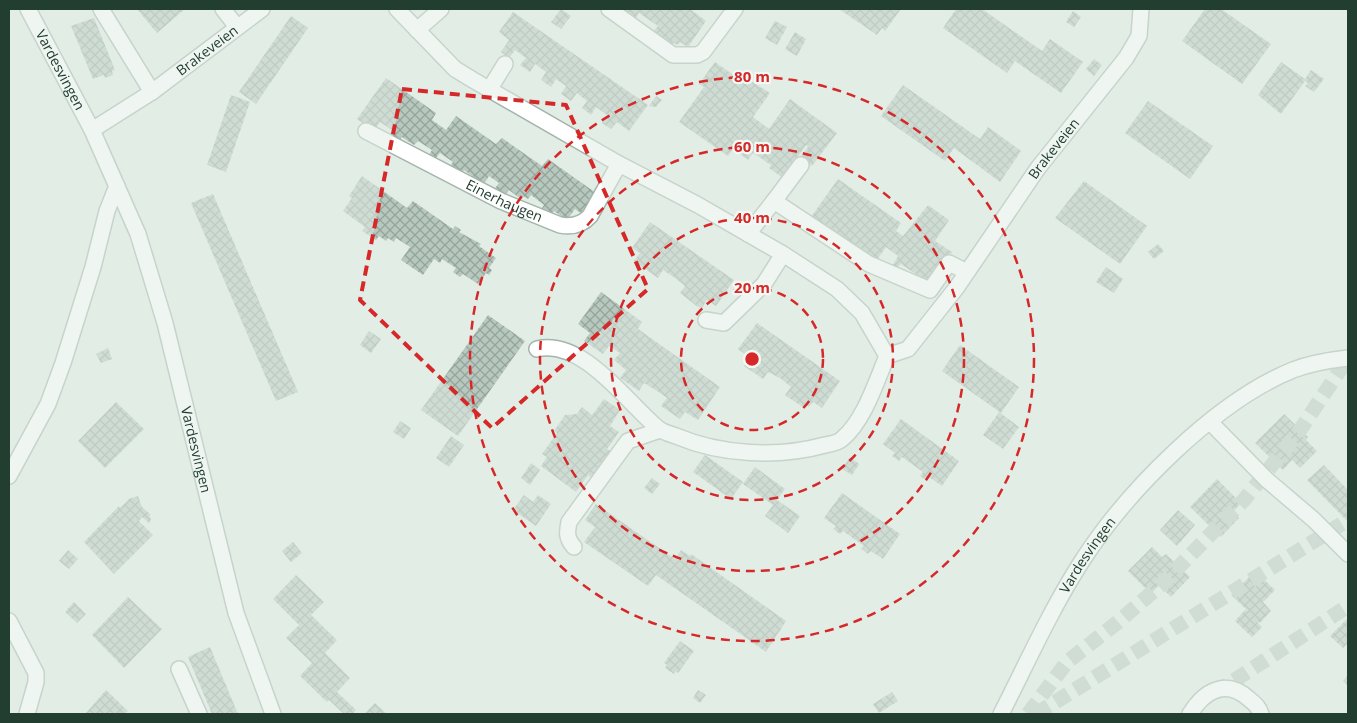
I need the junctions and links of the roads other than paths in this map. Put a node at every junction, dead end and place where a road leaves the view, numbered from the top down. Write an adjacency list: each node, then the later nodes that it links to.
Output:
1 (28, 9): 15 (street, Vardesvingen)
2 (101, 9): 14 (street)
3 (223, 9): 10 (street)
4 (262, 9): 10 (street, Brakeveien)
5 (397, 9): 11 (street)
6 (441, 9): 11 (street)
7 (609, 9): 9 (street)
8 (1141, 9): 23 (street, Brakeveien)
9 (731, 14)
10 (238, 27): 14 (street, Brakeveien)
11 (417, 30): 13 (street)
12 (505, 64): 13 (street)
13 (489, 90): 17 (street)
14 (152, 92): 15 (street, Brakeveien)
15 (92, 130): 19 (street, Vardesvingen)
16 (366, 131): 17 (street, Einerhaugen)
17 (619, 164): 21 (street)
18 (801, 165): 20 (street)
19 (117, 186): 30 (street); 37 (street, Vardesvingen)
20 (774, 201): 21 (street); 23 (street)
21 (748, 234): 22 (street)
22 (783, 254): 24 (street); 26 (street)
23 (967, 272): 26 (street, Brakeveien)
24 (706, 320)
25 (537, 349): 29 (street)
26 (887, 356): 29 (street)
27 (1348, 358): 28 (street, Vardesvingen)
28 (1210, 422): 32 (street); 38 (street, Vardesvingen)
29 (660, 430): 31 (street)
30 (9, 476)
31 (574, 547)
32 (1348, 554)
33 (9, 621): 35 (street)
34 (180, 669): 36 (street)
35 (27, 714)
36 (199, 714)
37 (272, 714)
38 (1001, 714)
39 (1190, 714): 40 (street)
40 (1261, 714)

